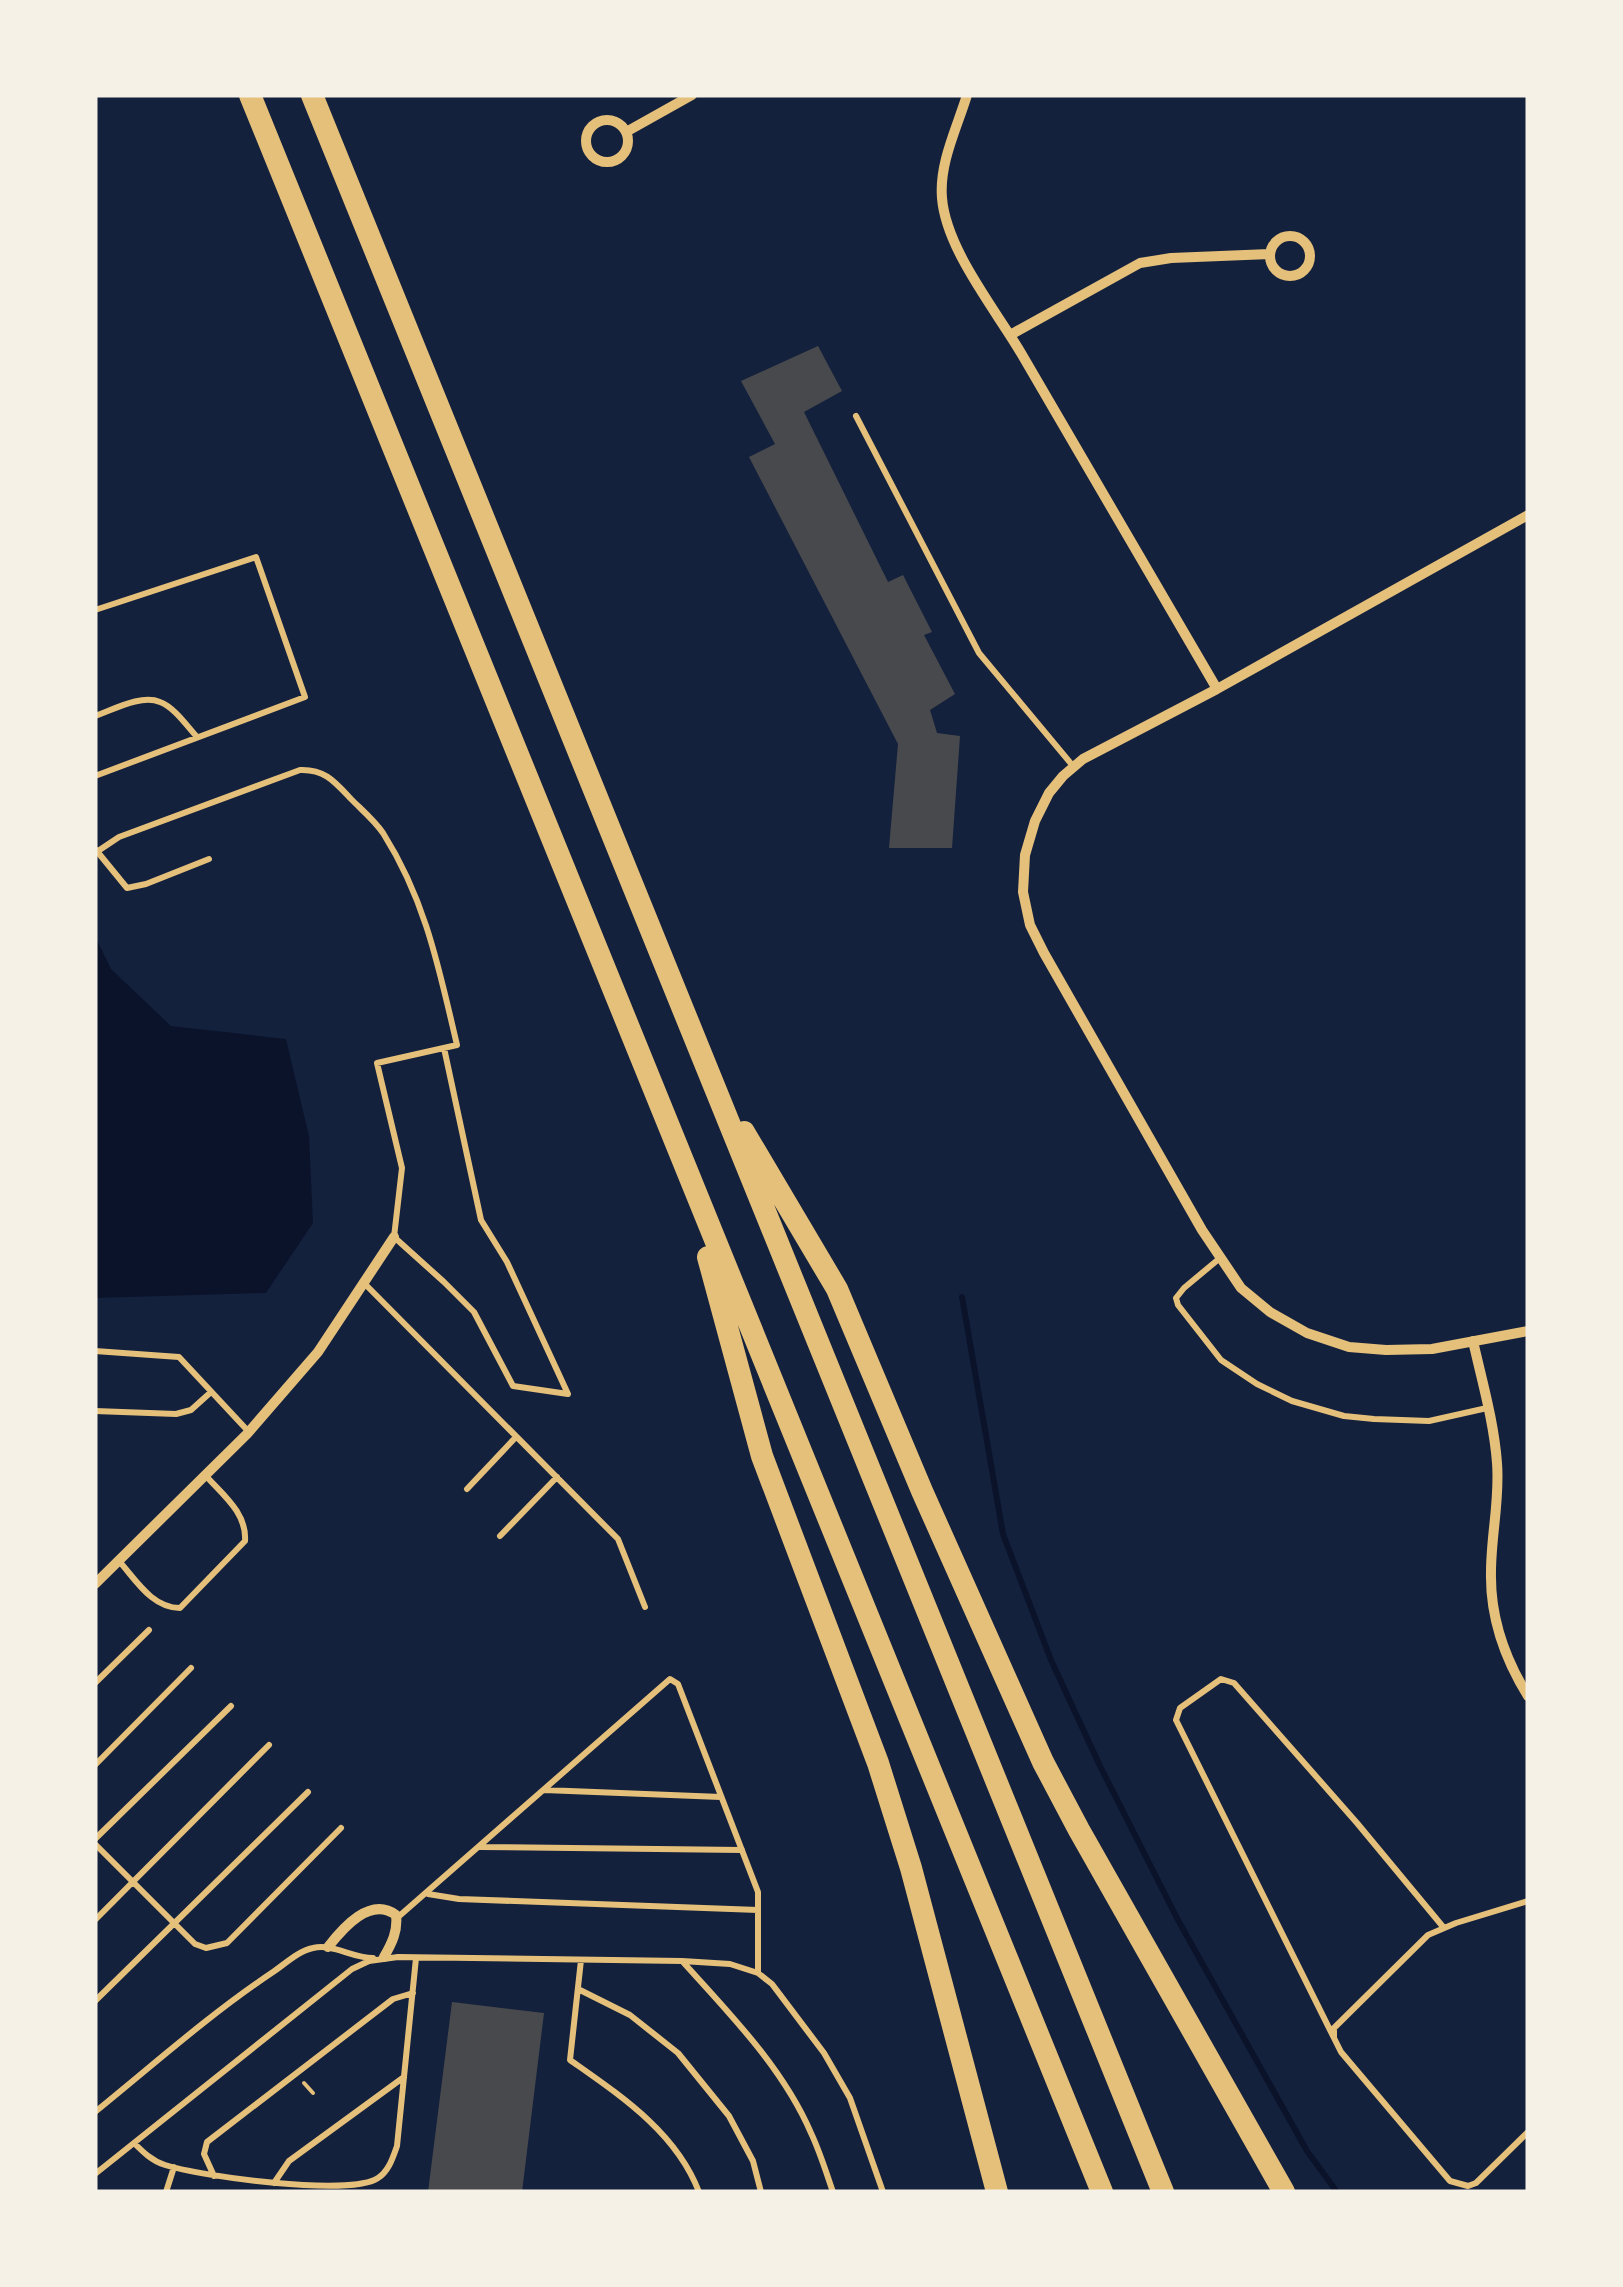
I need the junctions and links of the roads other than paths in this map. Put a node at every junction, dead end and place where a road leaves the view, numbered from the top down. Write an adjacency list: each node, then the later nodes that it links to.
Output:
1 (250, 95): 20 (highway)
2 (312, 95): 19 (highway)
3 (692, 95): 5 (street)
4 (967, 95): 7 (street)
5 (626, 132): 5 (street)
6 (1270, 254): 6 (street); 7 (street)
7 (1010, 335): 11 (street)
8 (856, 416): 14 (lane)
9 (1528, 515): 11 (street)
10 (95, 610): 13 (lane)
11 (1217, 689): 14 (street)
12 (95, 716): 13 (lane)
13 (197, 738): 15 (lane)
14 (1074, 767): 22 (street)
15 (95, 776)
16 (96, 850): 17 (lane); 18 (lane)
17 (209, 859)
18 (444, 1048): 21 (lane); 21 (lane)
19 (701, 1058): 86 (highway); 87 (highway)
20 (683, 1162): 84 (highway); 85 (highway)
21 (394, 1237): 23 (street)
22 (1220, 1258): 25 (street); 28 (lane)
23 (364, 1283): 30 (street); 31 (lane)
24 (1528, 1331): 25 (street)
25 (1473, 1341): 28 (street)
26 (95, 1351): 27 (lane)
27 (211, 1391): 29 (lane); 30 (lane)
28 (1487, 1408): 42 (street)
29 (95, 1411)
30 (248, 1432): 32 (street)
31 (516, 1437): 33 (lane); 34 (lane)
32 (205, 1475): 36 (street); 36 (lane)
33 (556, 1478): 35 (lane); 38 (lane)
34 (467, 1489)
35 (500, 1536)
36 (118, 1561): 37 (street)
37 (95, 1584)
38 (646, 1607)
39 (149, 1630): 41 (lane)
40 (190, 1668): 45 (lane)
41 (95, 1683)
42 (1528, 1696)
43 (231, 1706): 50 (lane)
44 (268, 1745): 53 (lane)
45 (95, 1766)
46 (544, 1790): 48 (lane); 48 (lane); 51 (lane)
47 (308, 1792): 59 (lane)
48 (722, 1797): 52 (lane)
49 (340, 1828): 59 (lane)
50 (95, 1842): 53 (lane)
51 (480, 1847): 52 (lane); 54 (lane)
52 (742, 1850): 56 (lane)
53 (132, 1882): 58 (lane); 59 (lane)
54 (427, 1894): 56 (lane); 57 (lane)
55 (1528, 1902): 60 (lane)
56 (758, 1910): 66 (lane)
57 (397, 1918): 61 (street); 62 (street)
58 (95, 1920)
59 (175, 1924): 69 (lane)
60 (1444, 1928): 70 (lane); 70 (lane)
61 (328, 1947): 62 (lane); 72 (lane)
62 (384, 1958): 63 (lane); 74 (lane)
63 (416, 1958): 64 (lane); 68 (lane)
64 (581, 1960): 65 (lane); 67 (lane)
65 (682, 1962): 66 (lane); 82 (lane)
66 (758, 1973): 83 (lane)
67 (578, 1989): 80 (lane); 81 (lane)
68 (413, 1992): 71 (lane); 77 (lane)
69 (95, 2001)
70 (1334, 2038): 73 (lane)
71 (405, 2077): 78 (lane); 78 (lane)
72 (95, 2112)
73 (1528, 2132)
74 (134, 2143): 75 (lane); 76 (lane)
75 (174, 2168): 77 (lane); 79 (lane)
76 (95, 2174)
77 (214, 2176): 78 (lane)
78 (274, 2182)
79 (166, 2192)
80 (699, 2192)
81 (761, 2192)
82 (833, 2192)
83 (883, 2192)
84 (996, 2192)
85 (1102, 2192)
86 (1163, 2192)
87 (1284, 2192)

